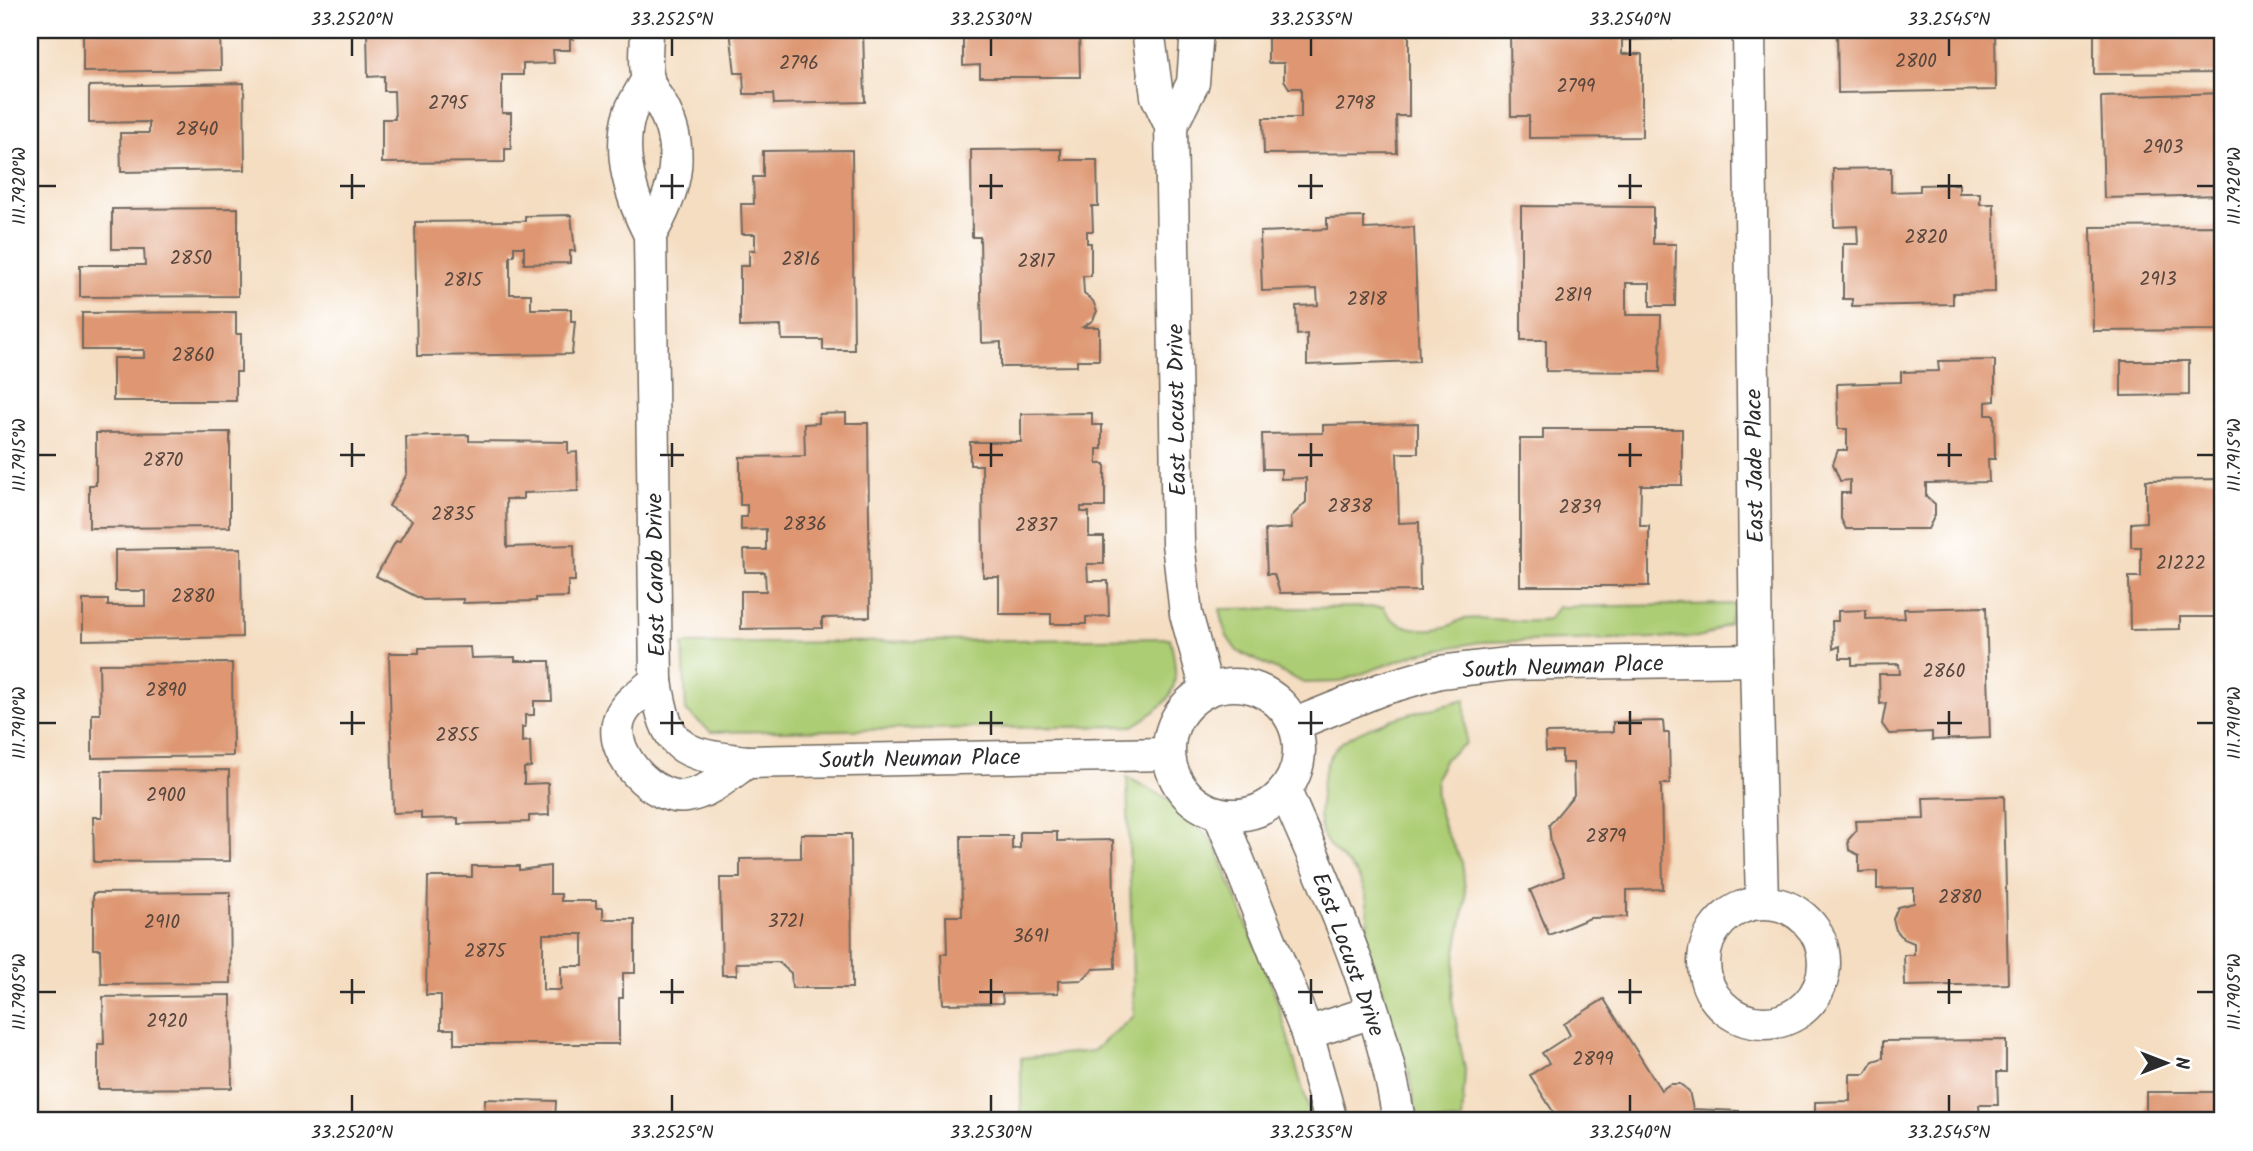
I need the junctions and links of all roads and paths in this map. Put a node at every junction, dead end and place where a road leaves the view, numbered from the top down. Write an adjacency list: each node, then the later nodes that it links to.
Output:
1 (647, 30): 5 (street, East Carob Drive)
2 (1147, 30): 6 (street, East Locust Drive)
3 (1196, 30): 6 (street, East Locust Drive)
4 (1749, 30): 8 (street, East Jade Place)
5 (648, 79): 7 (street, East Carob Drive); 7 (street, East Carob Drive)
6 (1171, 126): 10 (street, East Locust Drive)
7 (650, 235): 9 (street, East Carob Drive)
8 (1756, 660): 11 (street, South Neuman Place); 17 (street, East Jade Place)
9 (656, 681): 12 (street, East Carob Drive); 14 (street)
10 (1207, 690): 11 (street); 13 (street)
11 (1295, 724): 15 (street)
12 (676, 742): 14 (street, South Neuman Place)
13 (1168, 754): 14 (street, South Neuman Place); 16 (street)
14 (747, 762)
15 (1285, 791): 16 (street); 18 (street, East Locust Drive)
16 (1220, 815): 19 (street)
17 (1762, 902)
18 (1372, 1012): 19 (street); 21 (street, East Locust Drive)
19 (1307, 1033): 20 (street)
20 (1331, 1121)
21 (1399, 1121)

